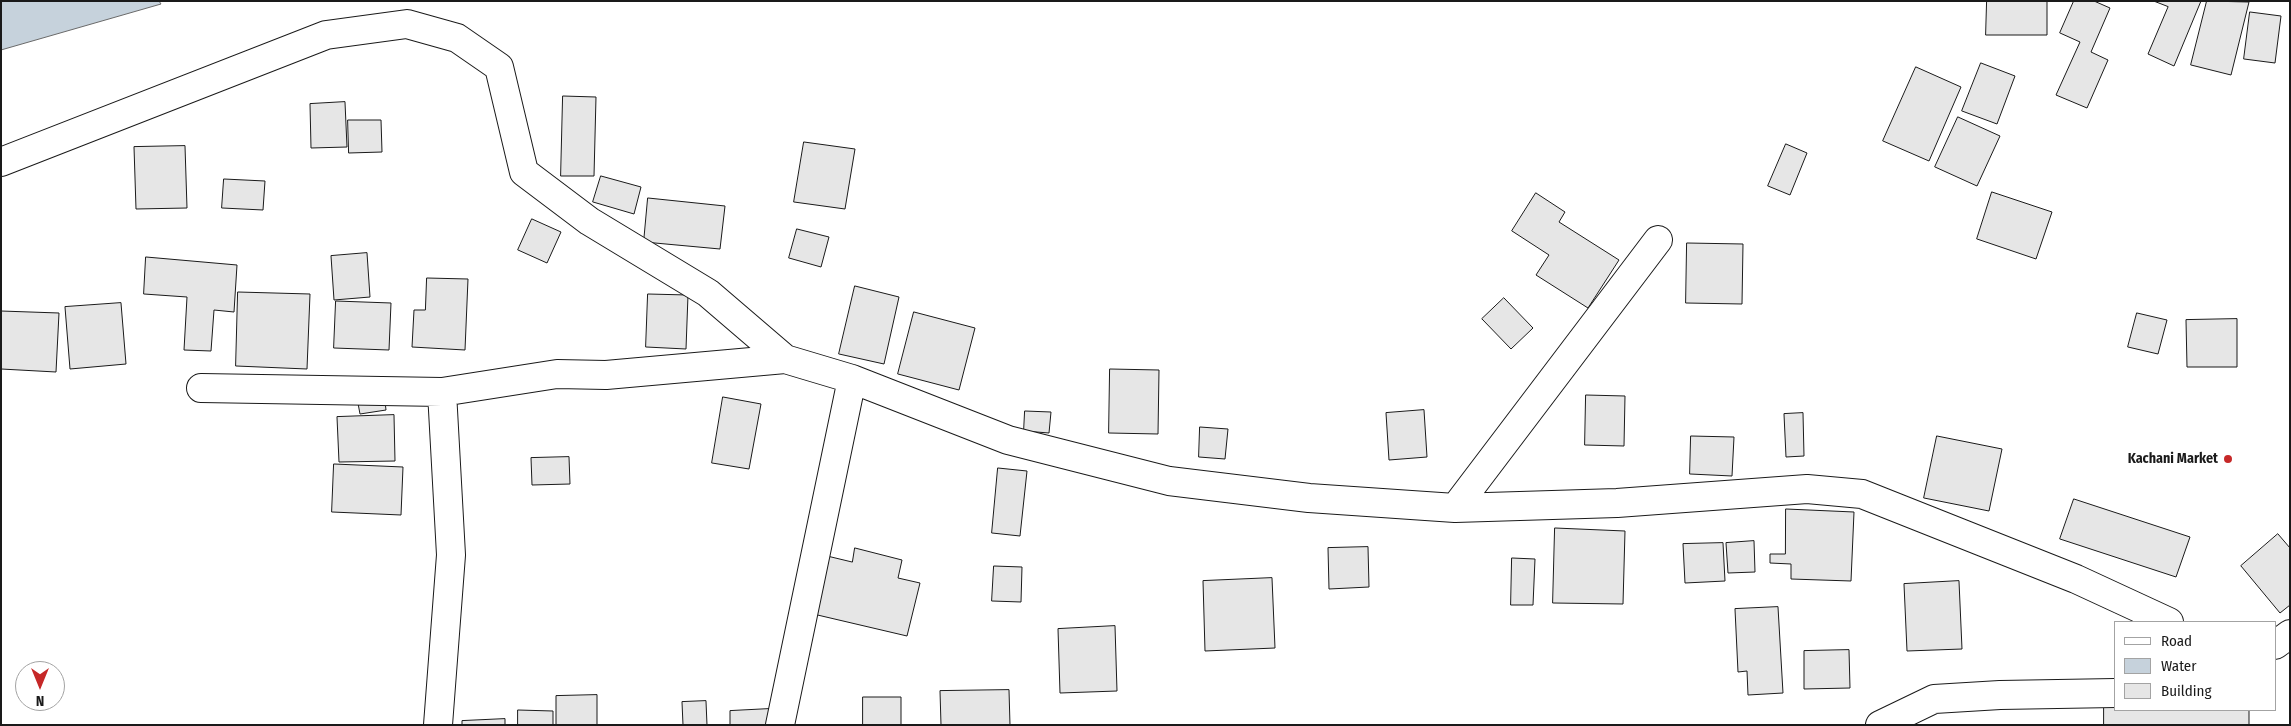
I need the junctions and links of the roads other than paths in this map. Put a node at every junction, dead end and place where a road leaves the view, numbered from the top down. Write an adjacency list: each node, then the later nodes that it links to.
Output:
1 (1, 162): 3 (street)
2 (1658, 240): 7 (street)
3 (786, 359): 4 (street); 6 (street)
4 (852, 379): 7 (street); 13 (street)
5 (201, 388): 6 (street)
6 (442, 392): 12 (street)
7 (1455, 508): 8 (street)
8 (2167, 621)
9 (2290, 634): 10 (street)
10 (2276, 644)
11 (2114, 693): 14 (street)
12 (438, 725)
13 (780, 725)
14 (1880, 725)

